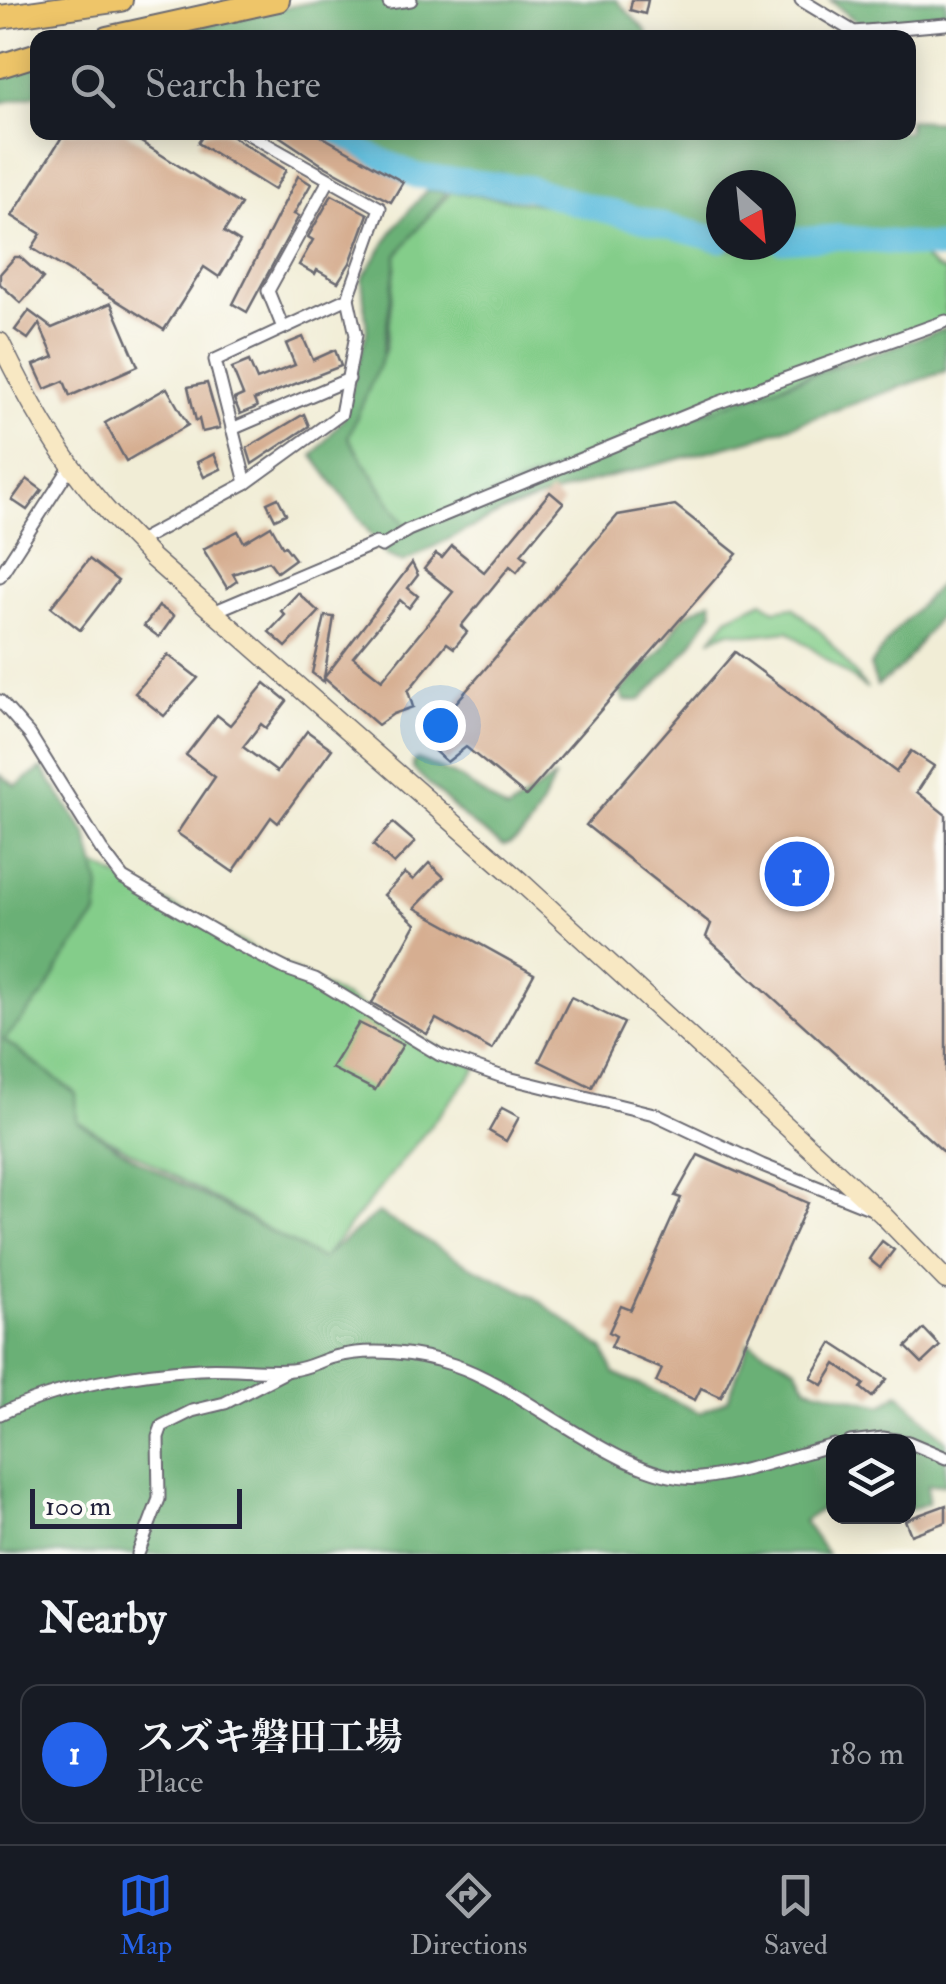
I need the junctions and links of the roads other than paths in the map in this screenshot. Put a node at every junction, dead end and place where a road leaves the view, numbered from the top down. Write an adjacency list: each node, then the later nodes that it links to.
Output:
1 (121, 0): 5 (highway)
2 (278, 0): 9 (highway)
3 (411, 0): 6 (street)
4 (801, 0): 10 (street)
5 (112, 1): 7 (highway)
6 (389, 4)
7 (0, 17)
8 (946, 24): 11 (street)
9 (143, 30)
10 (851, 30)
11 (877, 30)
12 (30, 56): 13 (highway)
13 (4, 63)
14 (257, 140): 15 (street)
15 (328, 182): 16 (street); 18 (street)
16 (348, 298): 18 (street); 20 (street)
17 (946, 321): 26 (street)
18 (284, 328): 21 (street)
19 (0, 342): 22 (street)
20 (349, 380): 21 (street); 23 (street)
21 (232, 429): 23 (street)
22 (71, 466): 24 (street); 25 (street)
23 (246, 483): 24 (street)
24 (137, 542): 26 (street)
25 (0, 576)
26 (213, 612): 28 (street)
27 (0, 701): 28 (street)
28 (881, 1213): 29 (street)
29 (946, 1280)
30 (289, 1370): 31 (street); 33 (street); 35 (street)
31 (0, 1414)
32 (916, 1445): 34 (street)
33 (826, 1447)
34 (946, 1458)
35 (138, 1554)

